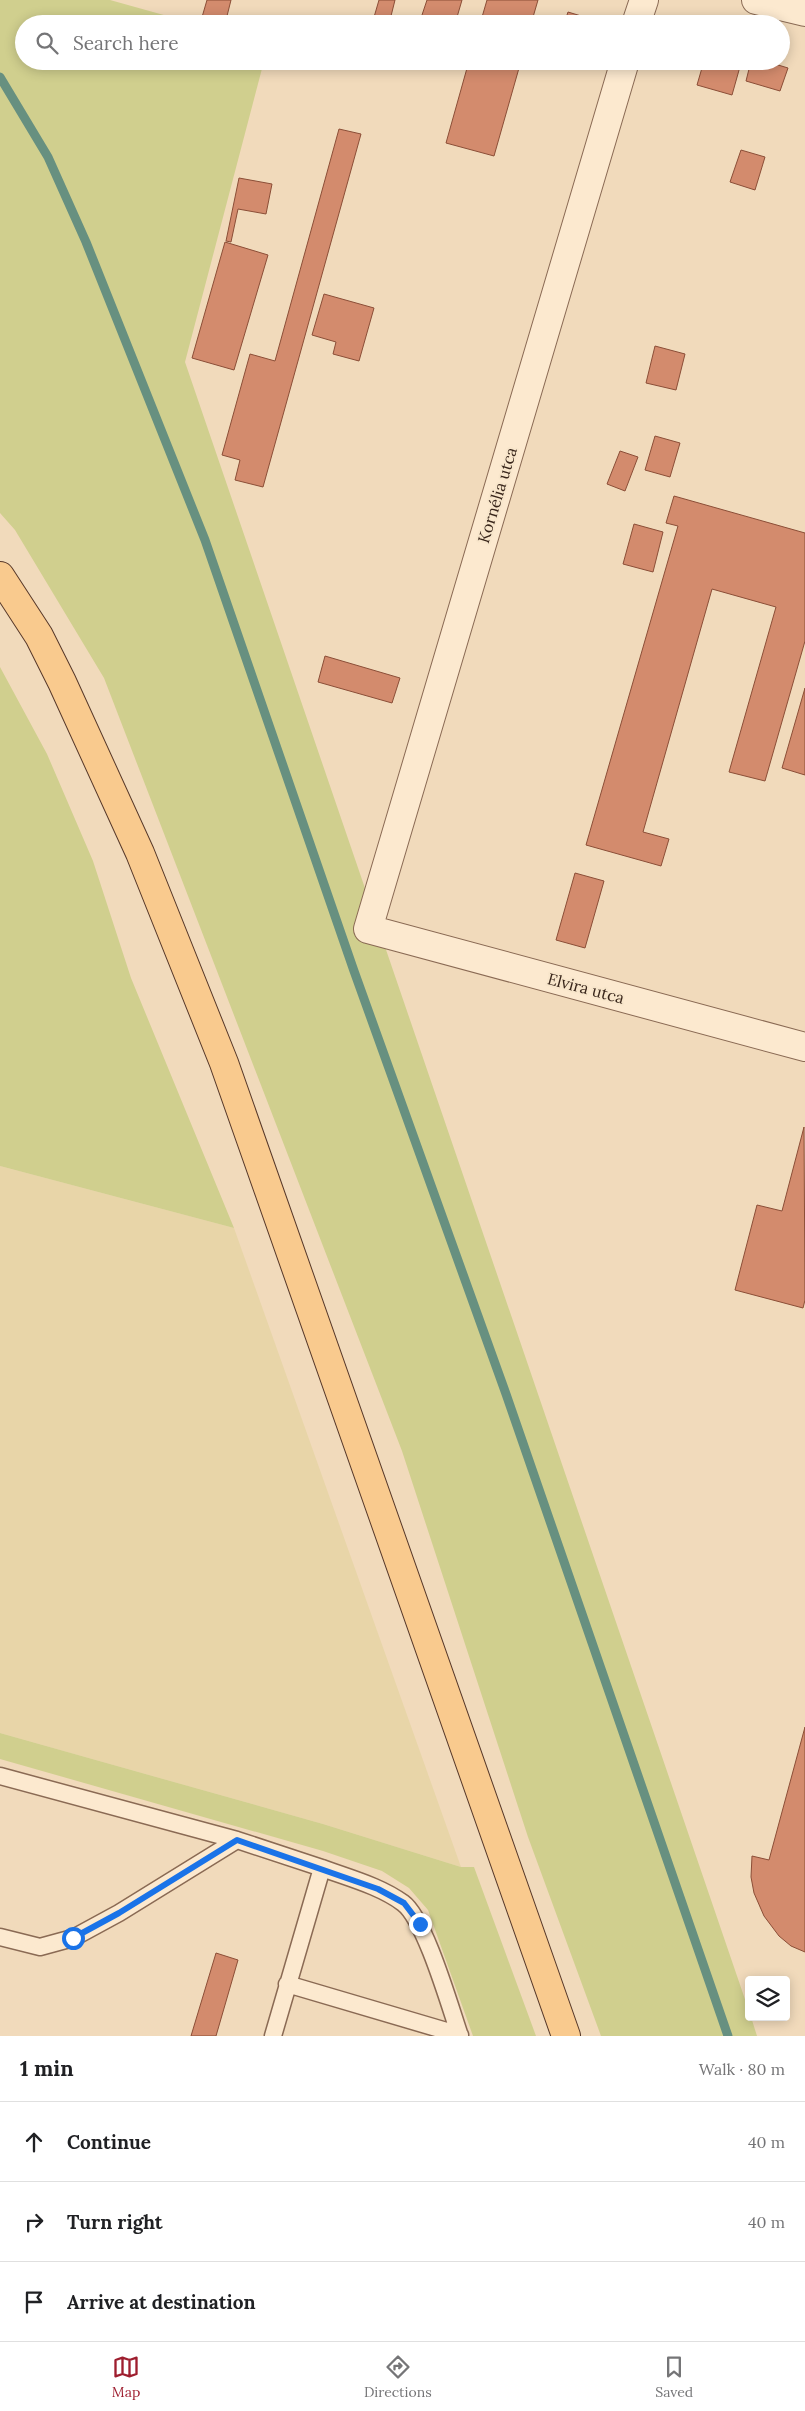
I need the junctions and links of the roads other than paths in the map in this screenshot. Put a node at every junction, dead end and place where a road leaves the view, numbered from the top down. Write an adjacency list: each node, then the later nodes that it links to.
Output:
1 (644, 0): 4 (street)
2 (756, 0): 3 (street)
3 (805, 12)
4 (639, 15)
5 (622, 70): 7 (street, Kornélia utca)
6 (0, 576): 16 (main road)
7 (368, 929): 8 (street, Elvira utca)
8 (805, 1047)
9 (0, 1776): 10 (lane)
10 (237, 1840): 11 (lane); 12 (lane)
11 (322, 1868): 13 (lane); 14 (lane)
12 (0, 1937)
13 (287, 1984): 14 (lane); 15 (lane)
14 (460, 2035)
15 (273, 2036)
16 (566, 2036)

